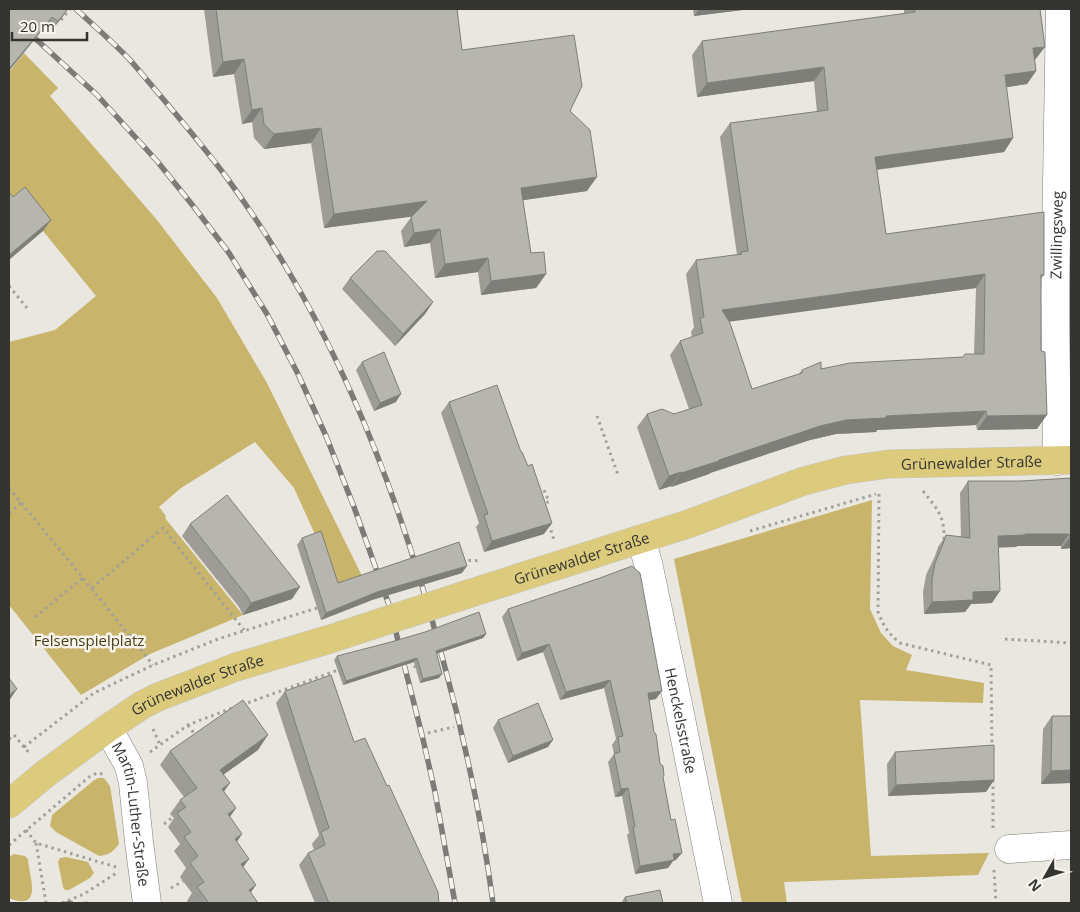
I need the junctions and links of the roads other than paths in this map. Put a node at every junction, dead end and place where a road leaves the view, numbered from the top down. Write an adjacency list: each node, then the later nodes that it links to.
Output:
1 (1060, 9): 2 (street, Zwillingsweg)
2 (1064, 461): 3 (main road, Grünewalder Straße)
3 (640, 539): 4 (main road, Grünewalder Straße, bridge); 9 (street, Henckelsstraße)
4 (108, 728): 5 (main road, Grünewalder Straße); 8 (street, Martin-Luther-Straße)
5 (9, 804)
6 (1071, 845): 7 (street)
7 (999, 849)
8 (147, 903)
9 (718, 903)

